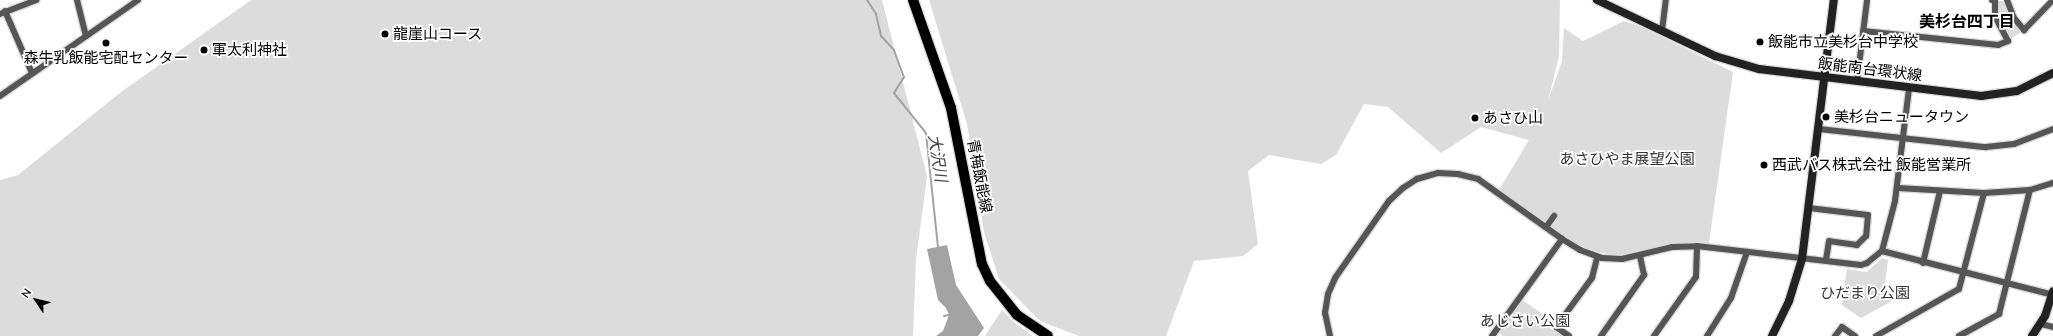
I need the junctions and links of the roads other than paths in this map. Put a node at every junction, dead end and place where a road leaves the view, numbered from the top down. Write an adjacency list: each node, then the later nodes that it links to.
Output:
1 (36, 0): 12 (street)
2 (77, 0): 15 (street)
3 (138, 0): 15 (street)
4 (913, 0): 47 (main road, 青梅飯能線)
5 (1597, 0): 13 (street, 飯能南台環状線)
6 (1666, 0): 13 (street)
7 (1834, 0): 18 (street)
8 (1868, 0): 14 (street)
9 (1992, 0): 14 (street)
10 (2007, 0): 11 (street)
11 (2053, 0)
12 (3, 12): 16 (street)
13 (1662, 31): 18 (street, 飯能南台環状線)
14 (1864, 32): 19 (street)
15 (86, 36): 16 (street)
16 (32, 73): 21 (street)
17 (2053, 73): 20 (street, 飯能南台環状線)
18 (1825, 78): 19 (street, 飯能南台環状線); 22 (street)
19 (1857, 82): 20 (street, 飯能南台環状線)
20 (1909, 89): 24 (street)
21 (0, 96)
22 (1819, 129): 24 (street); 30 (street)
23 (2053, 129): 24 (street)
24 (1904, 138): 26 (street)
25 (2053, 183): 28 (street)
26 (1898, 188): 27 (street); 35 (street)
27 (1940, 190): 29 (street); 41 (street)
28 (2030, 190): 29 (street); 43 (street)
29 (1984, 193): 42 (street)
30 (1809, 208): 39 (street); 40 (street)
31 (1554, 216): 32 (street)
32 (1546, 227): 33 (street); 48 (street)
33 (1562, 239): 38 (street); 49 (street)
34 (1697, 246): 36 (street); 37 (street); 52 (street)
35 (1882, 251): 40 (street); 41 (street)
36 (1747, 252): 39 (street); 53 (street)
37 (1640, 256): 38 (street); 51 (street)
38 (1598, 258): 50 (street)
39 (1802, 259): 40 (street); 54 (street)
40 (1826, 261)
41 (1923, 263): 42 (street)
42 (1964, 273): 43 (street); 57 (street)
43 (2006, 284): 44 (street); 58 (street)
44 (2053, 294): 45 (street)
45 (2041, 324): 46 (street); 59 (street)
46 (2053, 327)
47 (1048, 336)
48 (1330, 336)
49 (1492, 336)
50 (1569, 336)
51 (1601, 336)
52 (1654, 336)
53 (1706, 336)
54 (1772, 336)
55 (1835, 336): 56 (street)
56 (1855, 336)
57 (1876, 336)
58 (1959, 336)
59 (2032, 336)

